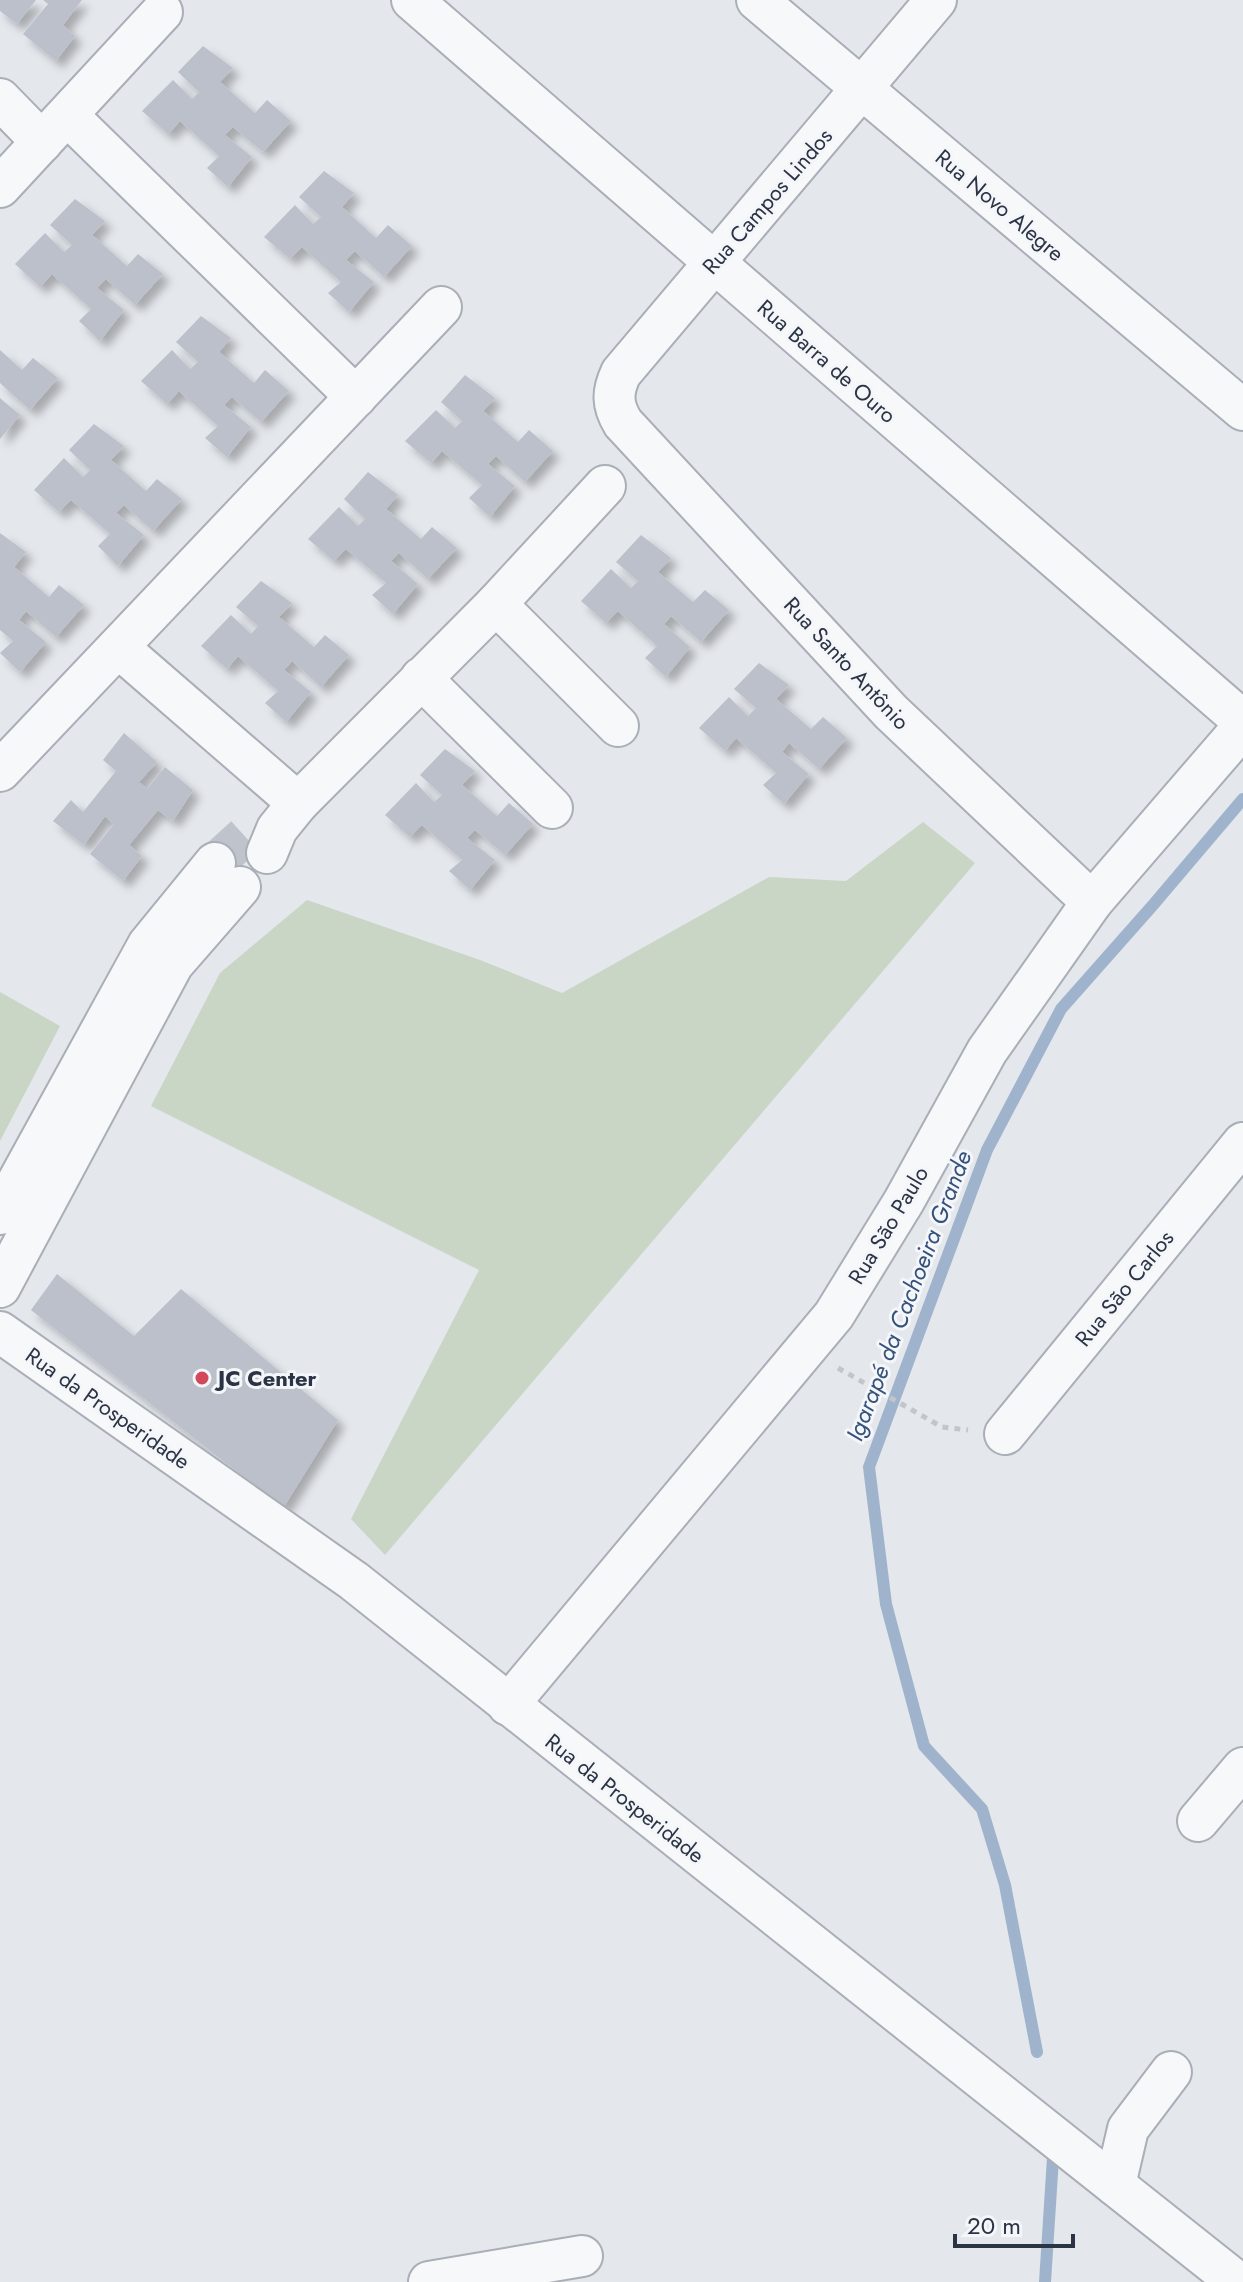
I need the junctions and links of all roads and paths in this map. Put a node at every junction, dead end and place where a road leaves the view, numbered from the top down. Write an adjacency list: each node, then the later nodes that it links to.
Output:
1 (412, 0): 9 (street, Rua Barra de Ouro)
2 (757, 0): 5 (street, Rua Novo Alegre)
3 (936, 0): 5 (street, Rua Campos Lindos)
4 (162, 12): 7 (street)
5 (862, 89): 9 (street, Rua Campos Lindos); 13 (street, Rua Novo Alegre)
6 (0, 99): 7 (street)
7 (55, 129): 8 (street); 11 (street)
8 (0, 187)
9 (713, 263): 12 (street, Rua Campos Lindos); 18 (street, Rua Barra de Ouro)
10 (441, 307): 11 (street)
11 (356, 397): 16 (street)
12 (615, 410): 24 (street, Rua Santo Antônio)
13 (1243, 410)
14 (605, 486): 15 (street)
15 (496, 604): 17 (street); 19 (street)
16 (119, 648): 17 (street); 21 (street)
17 (421, 678): 22 (street)
18 (1243, 721)
19 (618, 726)
20 (1243, 727): 24 (street, Rua São Paulo)
21 (7, 751)
22 (552, 808)
23 (228, 875): 25 (street)
24 (1092, 902): 33 (street, Rua São Paulo)
25 (160, 954): 27 (street); 28 (street)
26 (1239, 1155): 32 (street, Rua São Carlos)
27 (0, 1214)
28 (0, 1287)
29 (0, 1332): 33 (street, Rua da Prosperidade)
30 (865, 1383): 31 (path)
31 (942, 1427)
32 (1005, 1434)
33 (508, 1705): 37 (street, Rua da Prosperidade)
34 (1243, 1768): 35 (street)
35 (1198, 1821)
36 (1171, 2072): 37 (street)
37 (1108, 2180): 40 (street, Rua da Prosperidade)
38 (582, 2256): 39 (street)
39 (429, 2282)
40 (1237, 2282)

